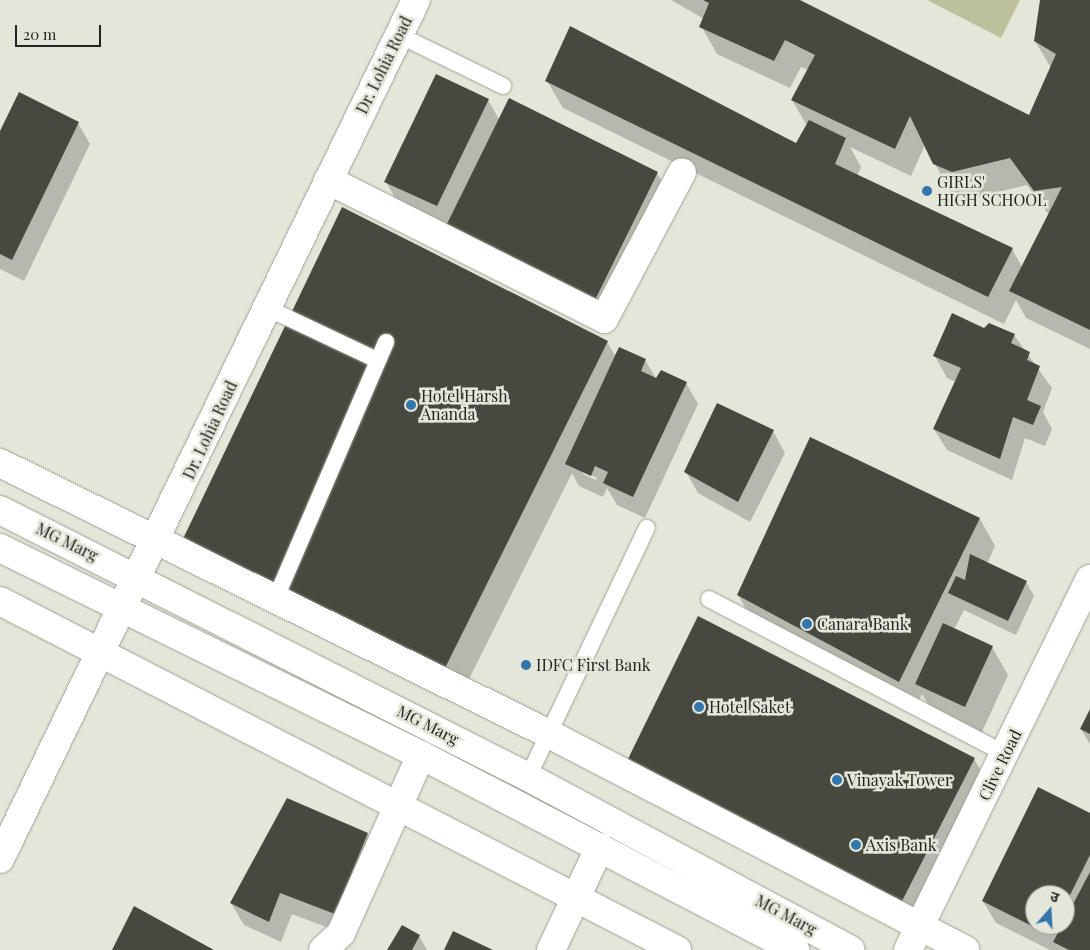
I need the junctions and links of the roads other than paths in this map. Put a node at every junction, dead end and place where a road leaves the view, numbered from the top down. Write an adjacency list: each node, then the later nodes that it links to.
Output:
1 (416, 0): 2 (street, Dr. Lohia Road)
2 (399, 36): 3 (lane); 5 (street, Dr. Lohia Road)
3 (502, 86)
4 (682, 172): 5 (street)
5 (328, 180): 6 (street, Dr. Lohia Road)
6 (267, 308): 8 (lane); 12 (street, Dr. Lohia Road)
7 (386, 342): 8 (lane)
8 (377, 360): 17 (lane)
9 (0, 463): 12 (street)
10 (0, 510): 14 (street, MG Marg)
11 (647, 528): 21 (lane)
12 (158, 540): 14 (street, Dr. Lohia Road); 17 (street)
13 (0, 548): 19 (street, MG Marg)
14 (139, 577): 19 (street, Dr. Lohia Road); 24 (street, MG Marg)
15 (1090, 579): 22 (street, Clive Road)
16 (708, 599): 22 (lane)
17 (275, 600): 21 (street)
18 (0, 601): 20 (street)
19 (125, 607): 20 (street, Dr. Lohia Road); 23 (street, MG Marg)
20 (101, 654): 25 (street); 27 (street, Dr. Lohia Road)
21 (549, 734): 24 (lane); 29 (street)
22 (1005, 754): 29 (street, Clive Road)
23 (421, 756): 25 (street); 26 (street, MG Marg)
24 (528, 777): 34 (street, MG Marg)
25 (399, 808): 28 (street); 30 (street)
26 (600, 847): 28 (street); 33 (street, MG Marg)
27 (0, 859)
28 (576, 899): 31 (street); 32 (street)
29 (913, 939): 35 (street)
30 (322, 950)
31 (551, 950)
32 (677, 950)
33 (795, 950)
34 (851, 950)
35 (965, 950)

